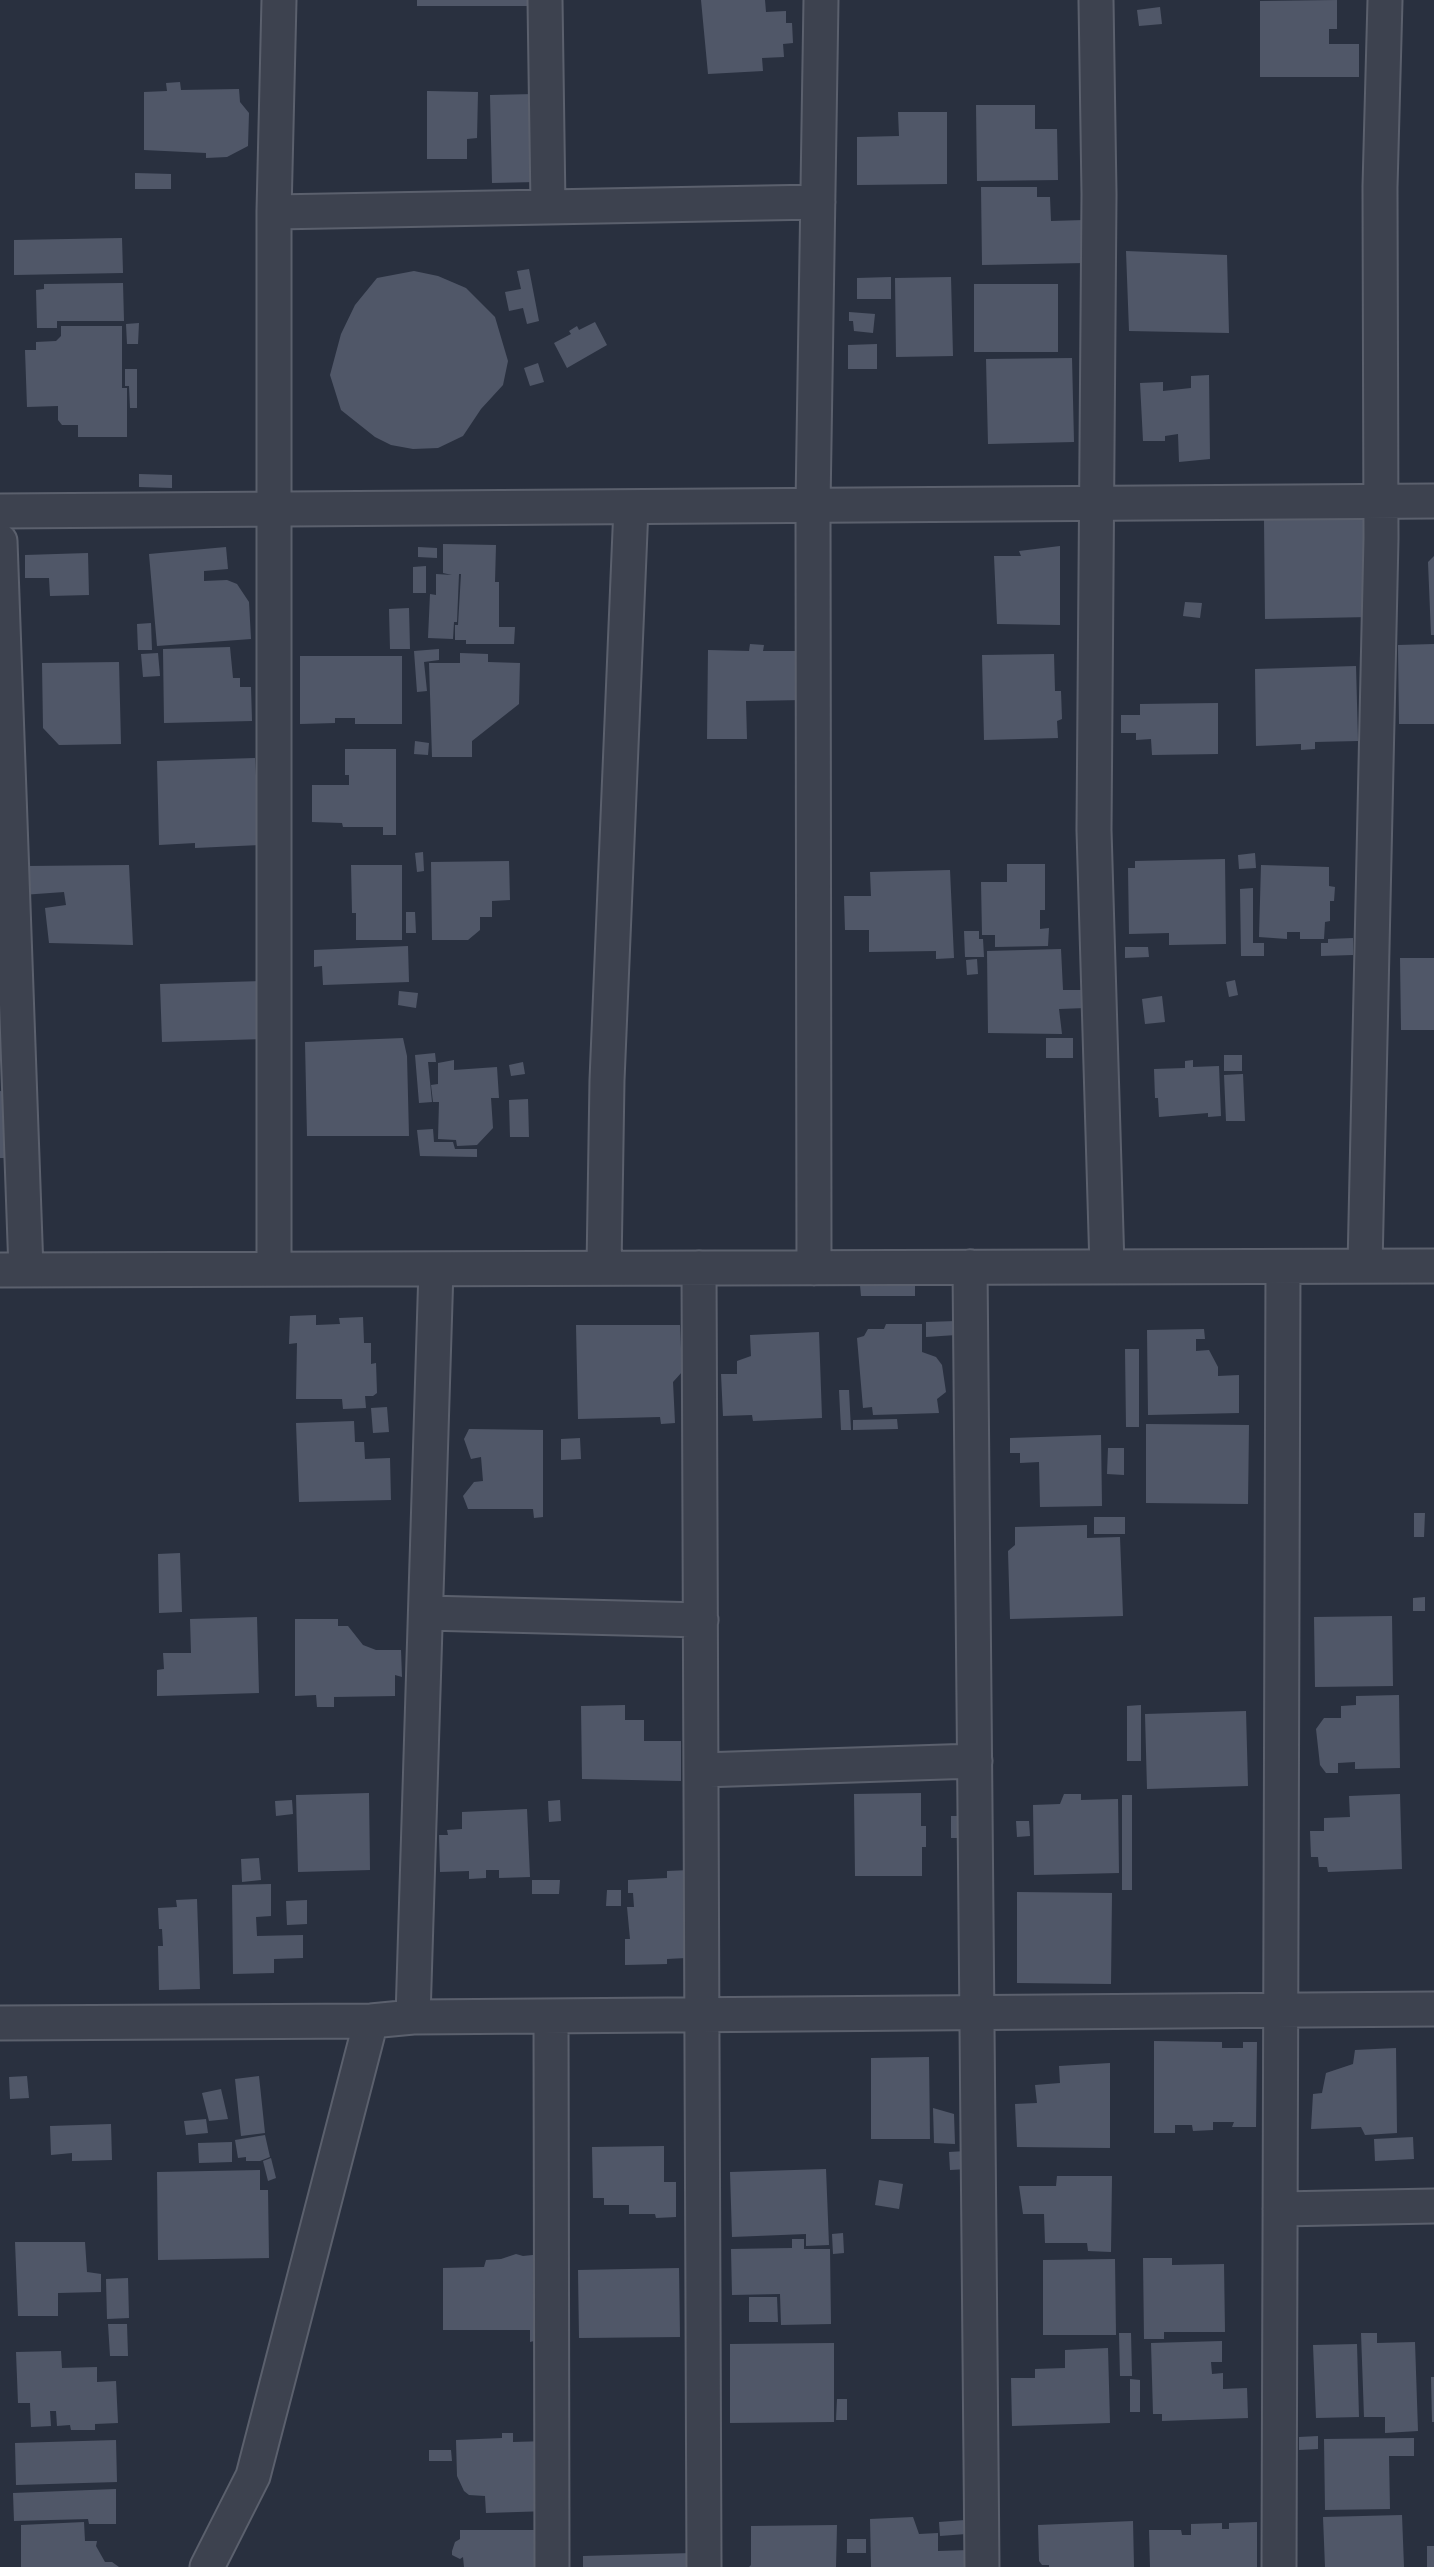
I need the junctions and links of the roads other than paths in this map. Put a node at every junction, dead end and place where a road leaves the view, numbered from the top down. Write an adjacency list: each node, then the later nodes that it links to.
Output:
1 (279, 0): 8 (street)
2 (545, 0): 7 (street)
3 (821, 0): 6 (street)
4 (1096, 0): 11 (street)
5 (1384, 0): 9 (street)
6 (818, 202): 7 (street); 12 (street)
7 (548, 206): 8 (street)
8 (274, 212): 14 (street)
9 (1381, 501): 10 (street); 11 (street); 18 (street)
10 (1434, 501)
11 (1097, 503): 12 (street); 21 (street)
12 (813, 505): 13 (street); 24 (street)
13 (631, 507): 14 (street); 22 (street)
14 (274, 509): 15 (street); 25 (street)
15 (0, 511)
16 (0, 541): 27 (street)
17 (1283, 1266): 18 (street); 21 (street); 33 (street)
18 (1365, 1266): 19 (street)
19 (1434, 1266)
20 (970, 1267): 21 (street); 24 (street); 30 (street)
21 (1107, 1267)
22 (604, 1268): 23 (street); 26 (street)
23 (699, 1268): 24 (street); 29 (street)
24 (814, 1268)
25 (274, 1269): 26 (street); 27 (street)
26 (436, 1269): 28 (street)
27 (13, 1270)
28 (426, 1613): 29 (street); 37 (street)
29 (701, 1620): 31 (street)
30 (975, 1761): 31 (street); 34 (street)
31 (702, 1770): 35 (street)
32 (1434, 2009): 33 (street)
33 (1281, 2010): 34 (street); 41 (street)
34 (977, 2012): 35 (street); 45 (street)
35 (701, 2014): 36 (street); 44 (street)
36 (551, 2016): 37 (street); 43 (street)
37 (412, 2017): 38 (street)
38 (371, 2021): 39 (street); 42 (street)
39 (0, 2022)
40 (1434, 2206): 41 (street)
41 (1280, 2209): 46 (street)
42 (207, 2567)
43 (552, 2567)
44 (704, 2567)
45 (982, 2567)
46 (1279, 2567)

